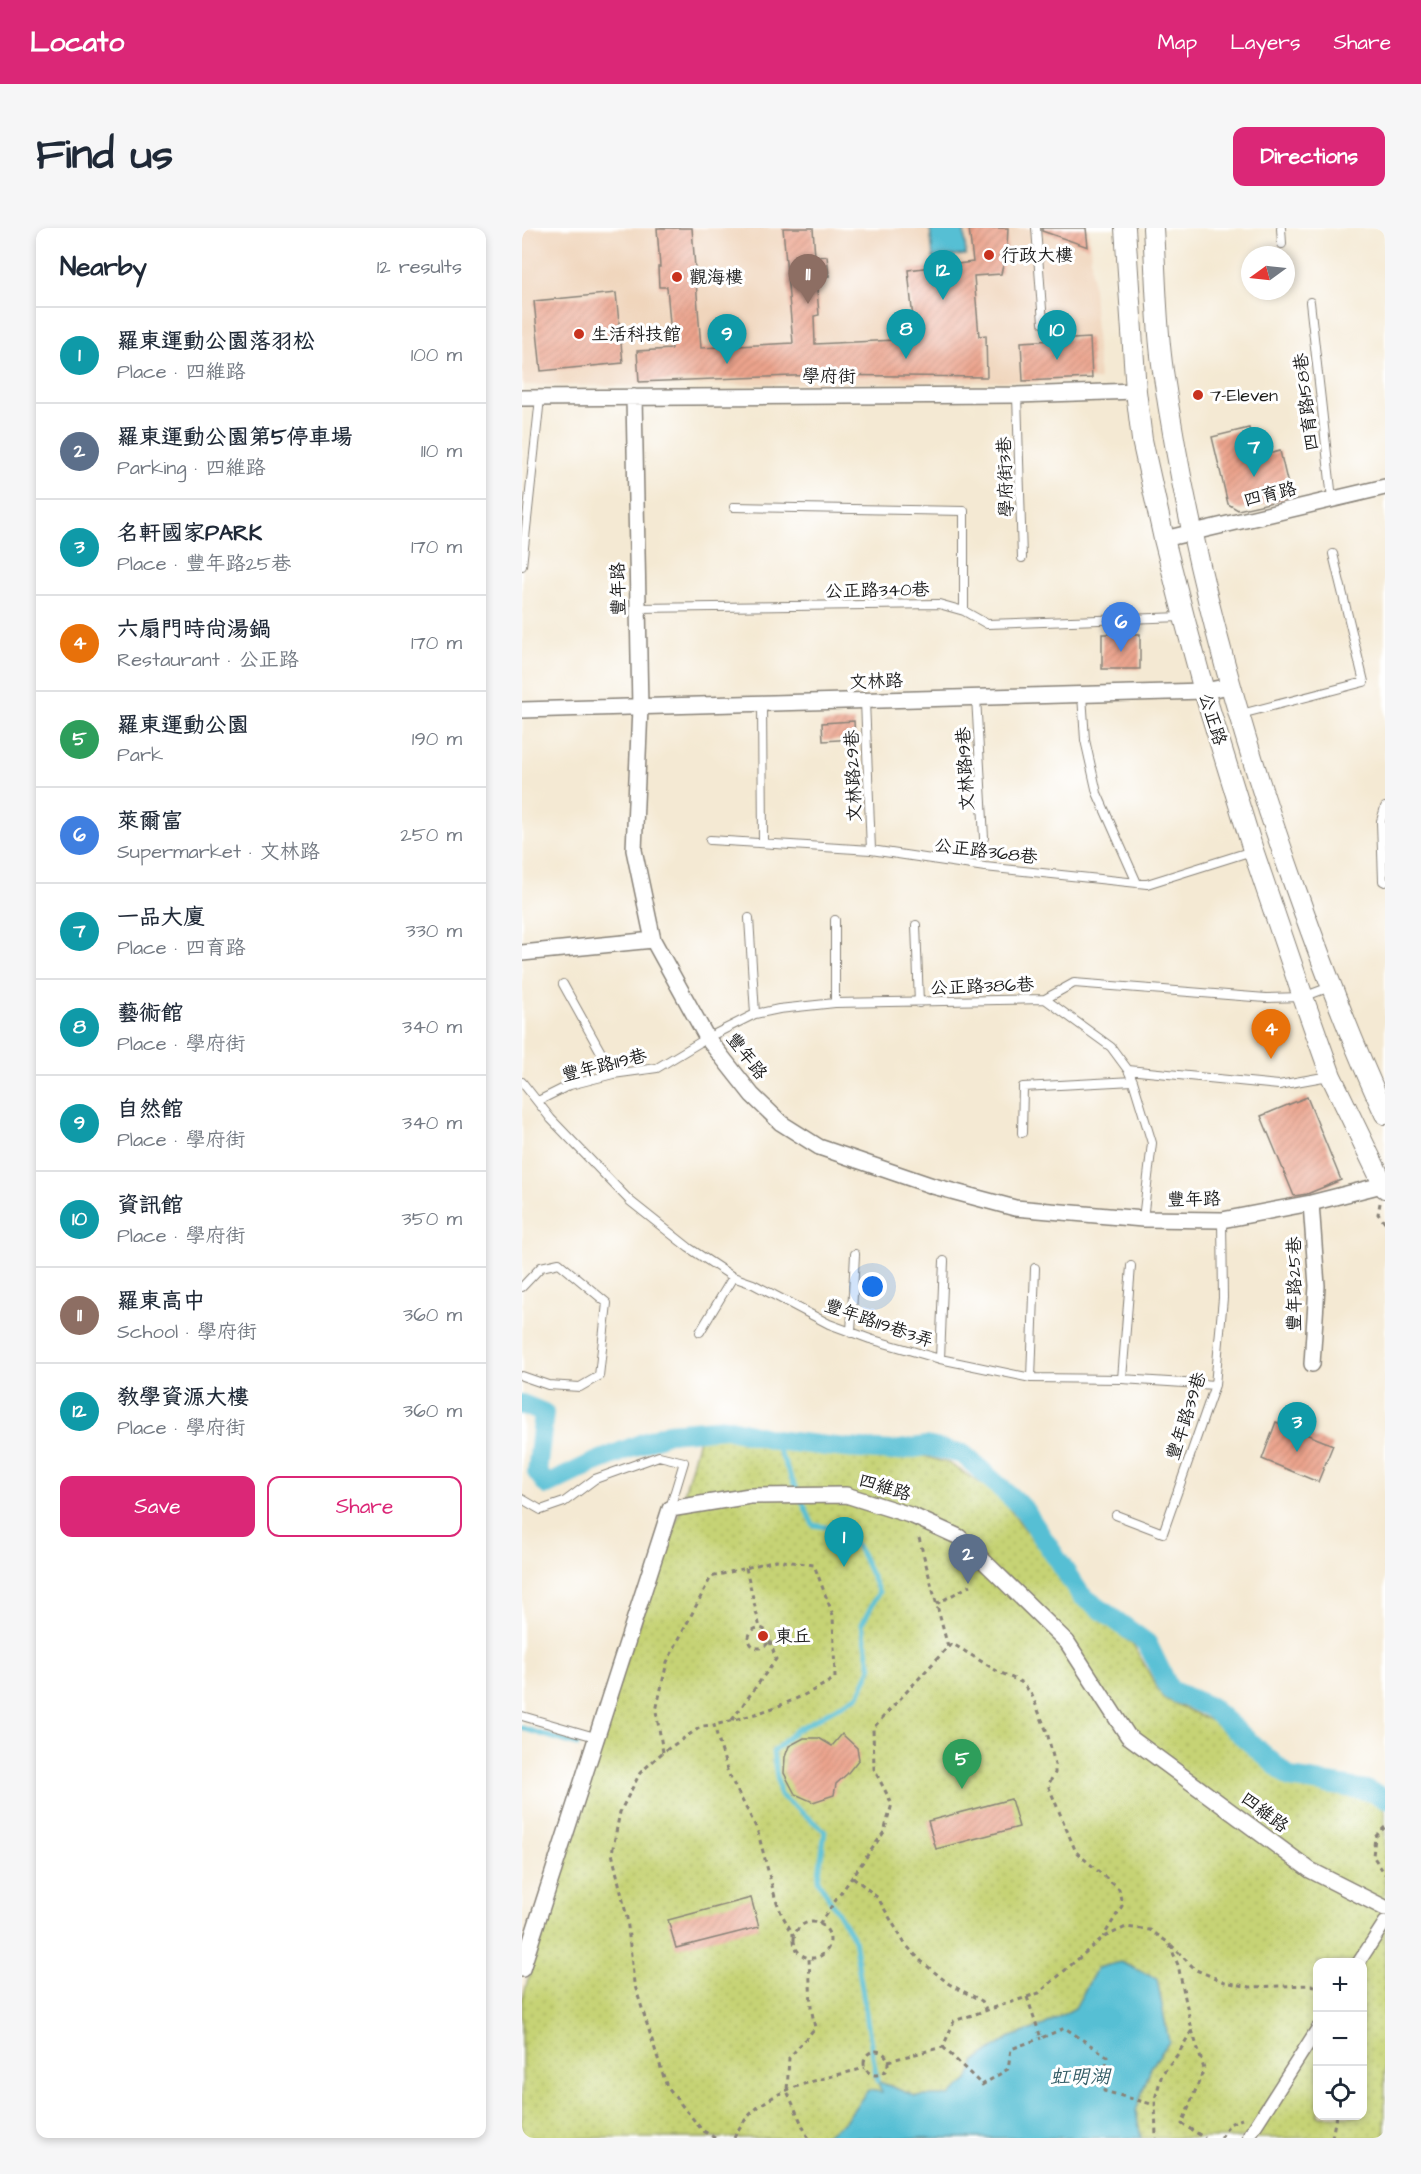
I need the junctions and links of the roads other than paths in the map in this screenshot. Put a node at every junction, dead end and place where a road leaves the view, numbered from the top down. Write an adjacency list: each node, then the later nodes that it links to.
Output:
1 (1036, 228): 7 (lane)
2 (1125, 228): 8 (street, 公正路)
3 (1153, 228): 16 (street, 公正路)
4 (1281, 228): 5 (lane)
5 (1282, 244)
6 (1310, 302): 14 (lane, 四育路158巷)
7 (1043, 323)
8 (1136, 391): 9 (street, 學府街); 17 (street, 公正路)
9 (1017, 395): 10 (street, 學府街); 19 (lane, 學府街3巷)
10 (634, 397): 12 (street, 學府街); 21 (street, 豐年路)
11 (522, 398): 12 (street, 學府街)
12 (540, 398): 20 (lane)
13 (1385, 487): 14 (street, 四育路)
14 (1332, 498): 16 (street, 四育路)
15 (734, 507): 22 (lane)
16 (1191, 533): 17 (street, 四育路); 24 (street, 公正路)
17 (1164, 538): 23 (street, 公正路)
18 (1333, 554): 32 (lane)
19 (1022, 558)
20 (522, 566)
21 (638, 608): 22 (lane, 公正路340巷); 30 (street, 豐年路)
22 (964, 611): 23 (lane, 公正路340巷)
23 (1184, 617): 25 (street, 公正路)
24 (1230, 686): 25 (street, 文林路); 32 (street, 公正路)
25 (1204, 692): 26 (street, 文林路); 38 (street, 公正路)
26 (1082, 695): 27 (street, 文林路); 40 (lane)
27 (976, 697): 28 (street, 文林路); 34 (lane, 文林路19巷)
28 (865, 701): 29 (street, 文林路); 37 (lane, 文林路29巷)
29 (762, 703): 30 (street, 文林路); 36 (lane)
30 (640, 708): 31 (street, 文林路); 44 (street, 豐年路)
31 (522, 710)
32 (1238, 715): 47 (street, 公正路)
33 (1385, 807): 39 (lane)
34 (984, 838)
35 (710, 840): 36 (lane, 公正路368巷)
36 (763, 842): 37 (lane, 公正路368巷)
37 (871, 850): 40 (lane, 公正路368巷)
38 (1253, 850): 40 (lane, 公正路368巷); 48 (street, 公正路)
39 (1385, 882)
40 (1137, 883)
41 (749, 918): 52 (lane)
42 (835, 920): 50 (lane)
43 (916, 926): 51 (lane)
44 (653, 940): 45 (street); 53 (street, 豐年路)
45 (522, 953)
46 (563, 984): 55 (lane)
47 (1330, 987): 48 (lane, 公正路386巷); 60 (street, 公正路)
48 (1304, 997): 49 (lane, 公正路386巷); 56 (street, 公正路)
49 (1045, 999): 51 (lane, 公正路386巷); 54 (lane)
50 (835, 1003): 51 (lane, 公正路386巷); 52 (lane, 公正路386巷)
51 (919, 1003)
52 (755, 1014): 53 (lane, 公正路386巷)
53 (707, 1038): 55 (lane, 豐年路119巷); 64 (street, 豐年路)
54 (1128, 1070): 56 (lane); 57 (lane)
55 (613, 1074): 59 (lane, 豐年路119巷)
56 (1331, 1076): 62 (street, 公正路)
57 (1133, 1081): 61 (lane); 64 (lane)
58 (522, 1082): 59 (lane, 豐年路119巷3弄)
59 (538, 1101): 70 (lane, 豐年路119巷3弄)
60 (1385, 1114)
61 (1023, 1132)
62 (1384, 1185): 63 (street, 豐年路)
63 (1311, 1203): 65 (street, 豐年路); 75 (street, 豐年路25巷)
64 (1143, 1219): 65 (street, 豐年路)
65 (1222, 1220): 79 (lane, 豐年路39巷)
66 (855, 1254): 73 (lane)
67 (944, 1261): 74 (lane)
68 (1131, 1266): 78 (lane)
69 (1035, 1268): 77 (lane)
70 (733, 1277): 72 (lane); 73 (lane, 豐年路119巷3弄)
71 (522, 1287): 76 (lane)
72 (700, 1332)
73 (850, 1333): 74 (lane, 豐年路119巷3弄)
74 (940, 1359): 77 (lane, 豐年路119巷3弄)
75 (1312, 1364)
76 (522, 1376)
77 (1031, 1378): 78 (lane, 豐年路119巷3弄)
78 (1122, 1379): 79 (lane, 豐年路119巷3弄)
79 (1215, 1385): 82 (lane, 豐年路39巷)
80 (522, 1499): 81 (lane)
81 (670, 1509): 84 (street); 85 (street, 四維路)
82 (1116, 1515)
83 (522, 1716): 84 (lane)
84 (595, 1737): 88 (street)
85 (1385, 1908)
86 (1385, 1922): 87 (street)
87 (1362, 1958)
88 (522, 1969)
89 (1313, 2034): 90 (street)
90 (1249, 2136)

